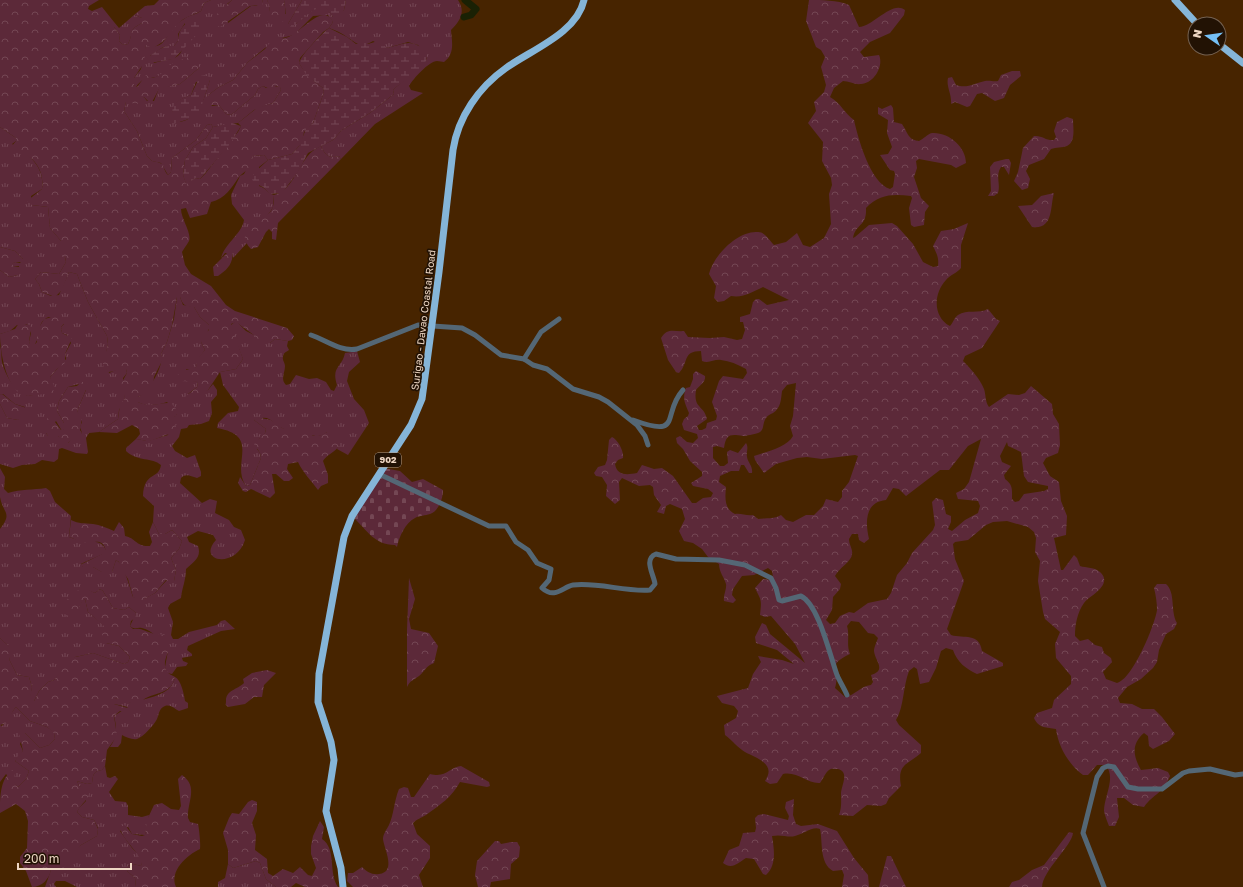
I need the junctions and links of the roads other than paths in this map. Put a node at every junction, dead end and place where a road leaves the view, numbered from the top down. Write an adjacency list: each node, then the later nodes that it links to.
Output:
1 (584, 0): 7 (highway, Surigao - Davao Coastal Road / 902)
2 (1175, 0): 3 (highway)
3 (1190, 16)
4 (1227, 50): 5 (highway)
5 (1243, 63)
6 (559, 319): 9 (street)
7 (432, 326): 8 (street); 9 (street); 13 (highway, Surigao - Davao Coastal Road / 902)
8 (311, 335)
9 (524, 359): 11 (street)
10 (683, 390): 11 (street)
11 (630, 419): 12 (street)
12 (648, 445)
13 (379, 474): 14 (street); 16 (highway, Surigao - Davao Coastal Road / 902)
14 (847, 695)
15 (1243, 774): 17 (street)
16 (343, 887)
17 (1104, 887)

